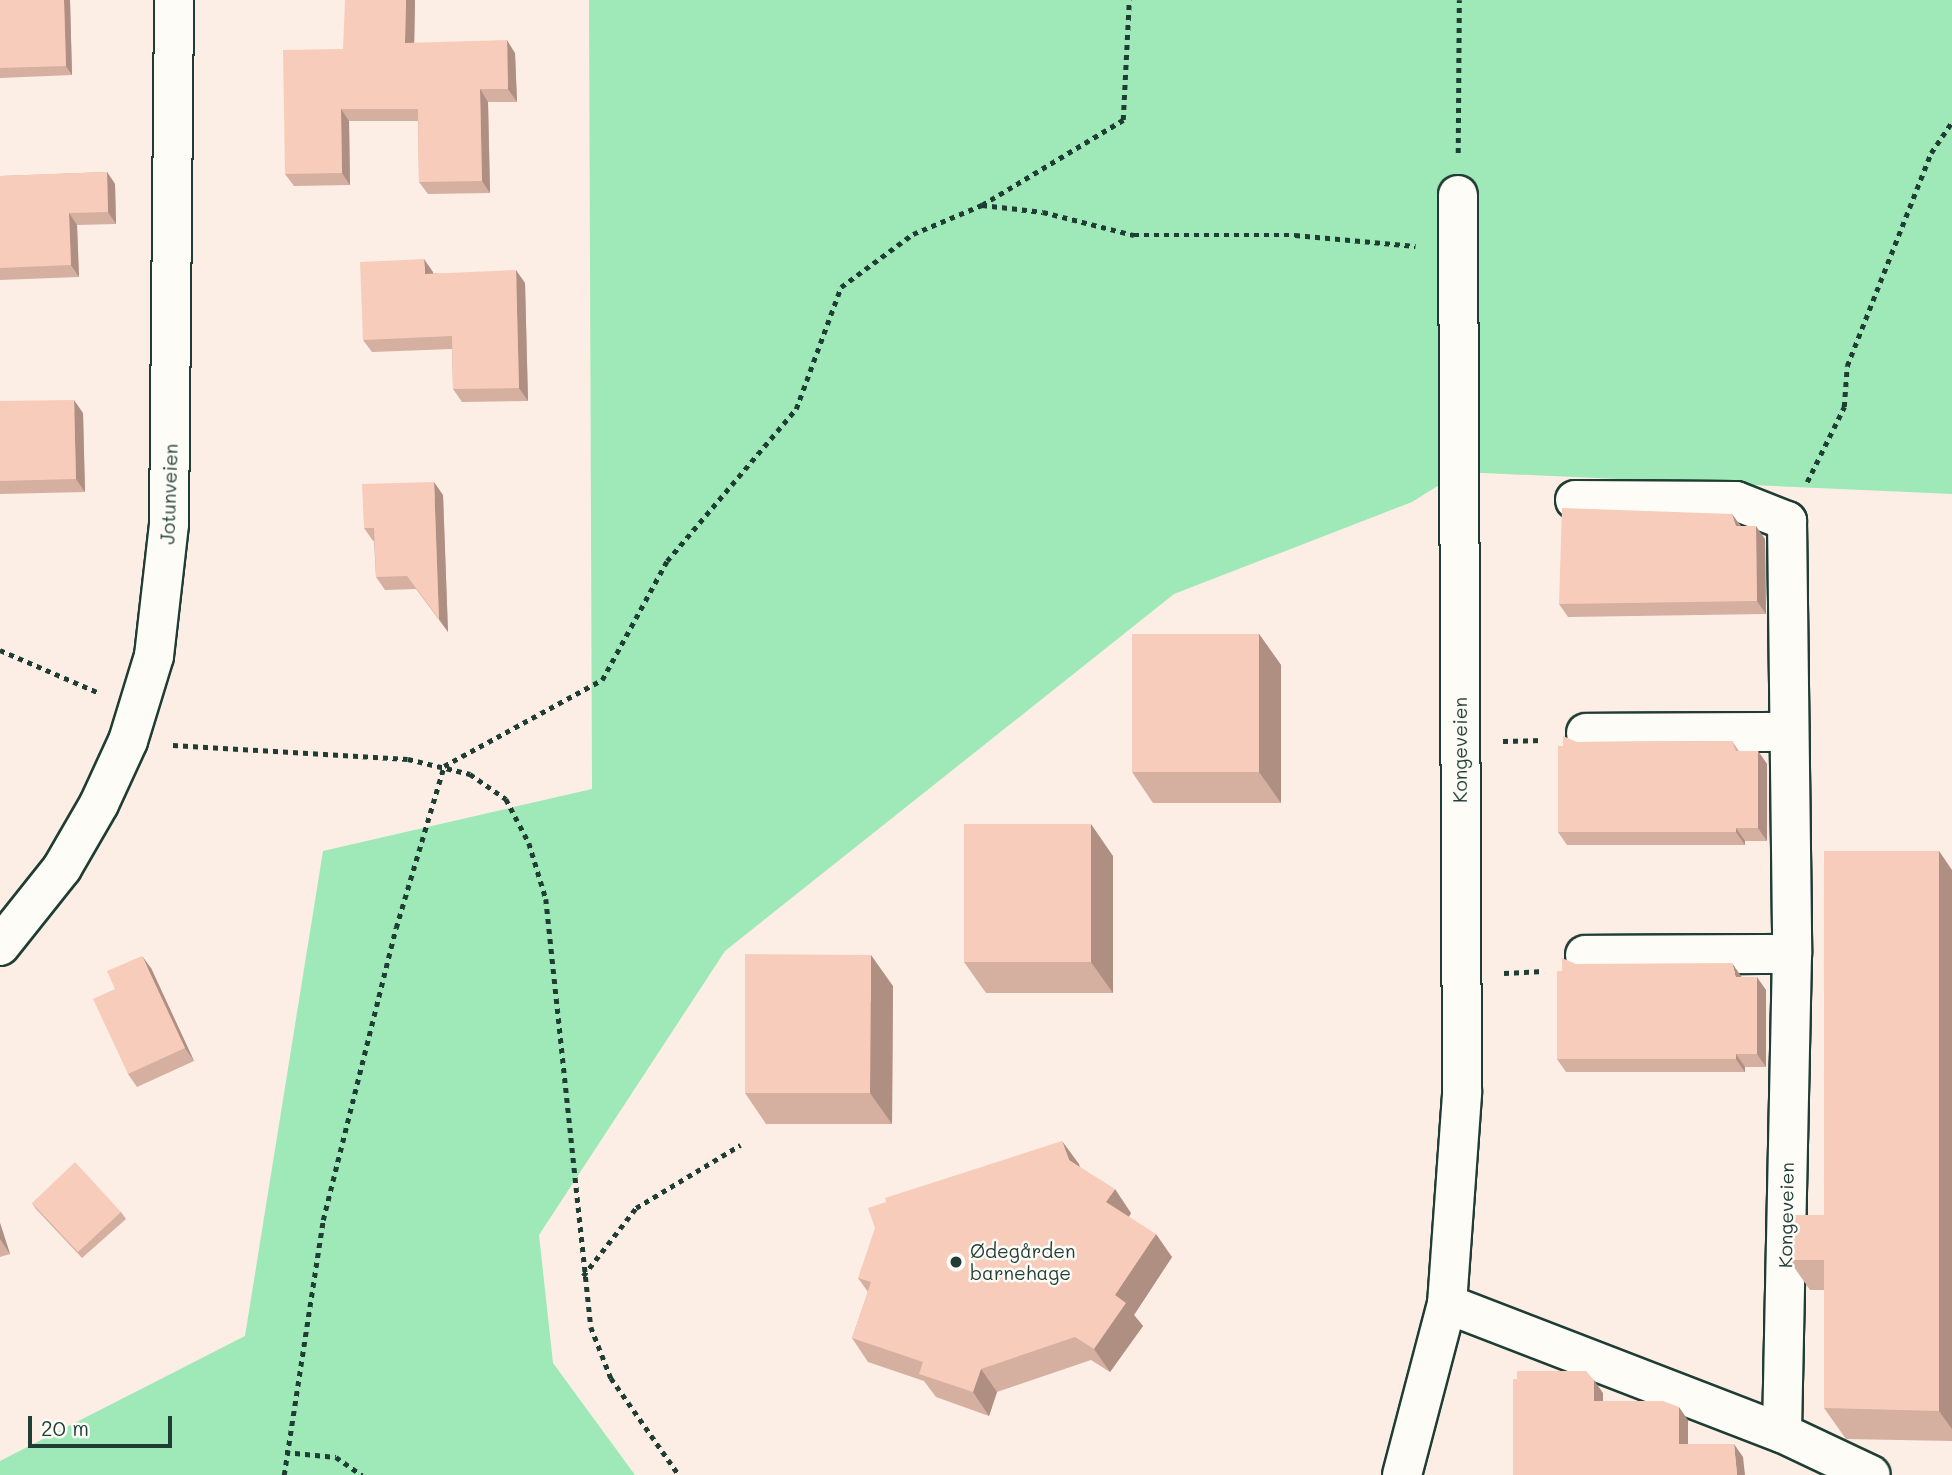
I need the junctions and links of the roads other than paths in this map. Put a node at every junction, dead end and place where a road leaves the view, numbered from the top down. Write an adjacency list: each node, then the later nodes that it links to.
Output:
1 (174, 0): 6 (street, Jotunveien)
2 (1458, 195): 9 (street, Kongeveien)
3 (1574, 500): 4 (street, Kongeveien)
4 (1790, 732): 5 (street); 7 (street, Kongeveien)
5 (1586, 733)
6 (0, 946)
7 (1791, 954): 8 (street); 10 (street, Kongeveien)
8 (1585, 955)
9 (1447, 1304): 10 (street); 11 (street, Kongeveien)
10 (1782, 1433): 12 (street)
11 (1402, 1475)
12 (1871, 1475)

